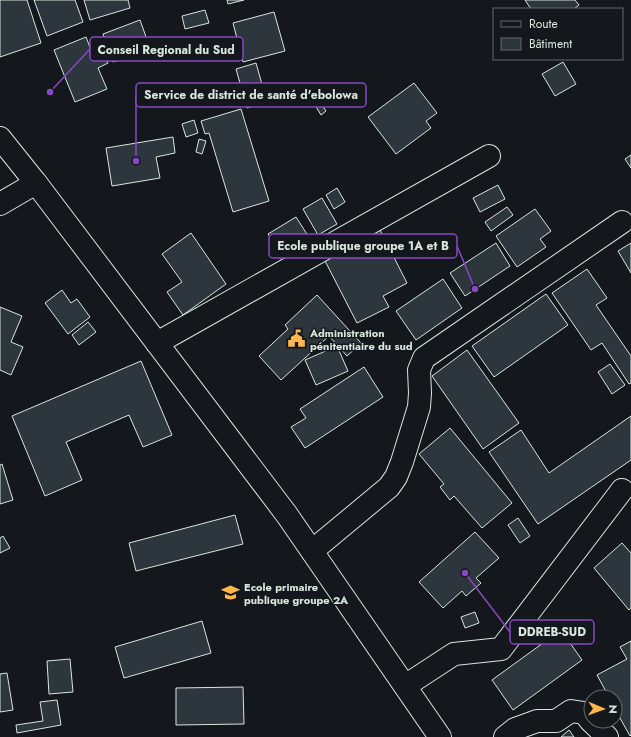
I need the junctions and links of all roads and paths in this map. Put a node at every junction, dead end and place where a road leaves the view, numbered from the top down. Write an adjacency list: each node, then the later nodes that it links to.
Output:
1 (0, 138): 3 (street)
2 (489, 156): 6 (street)
3 (36, 183): 4 (street); 6 (street)
4 (0, 204)
5 (622, 222): 8 (street)
6 (157, 343): 8 (street)
7 (622, 490): 9 (street)
8 (312, 551): 9 (street)
9 (405, 686): 12 (street)
10 (583, 713): 13 (street)
11 (599, 729): 14 (street)
12 (437, 736)
13 (505, 737)
14 (607, 737)

